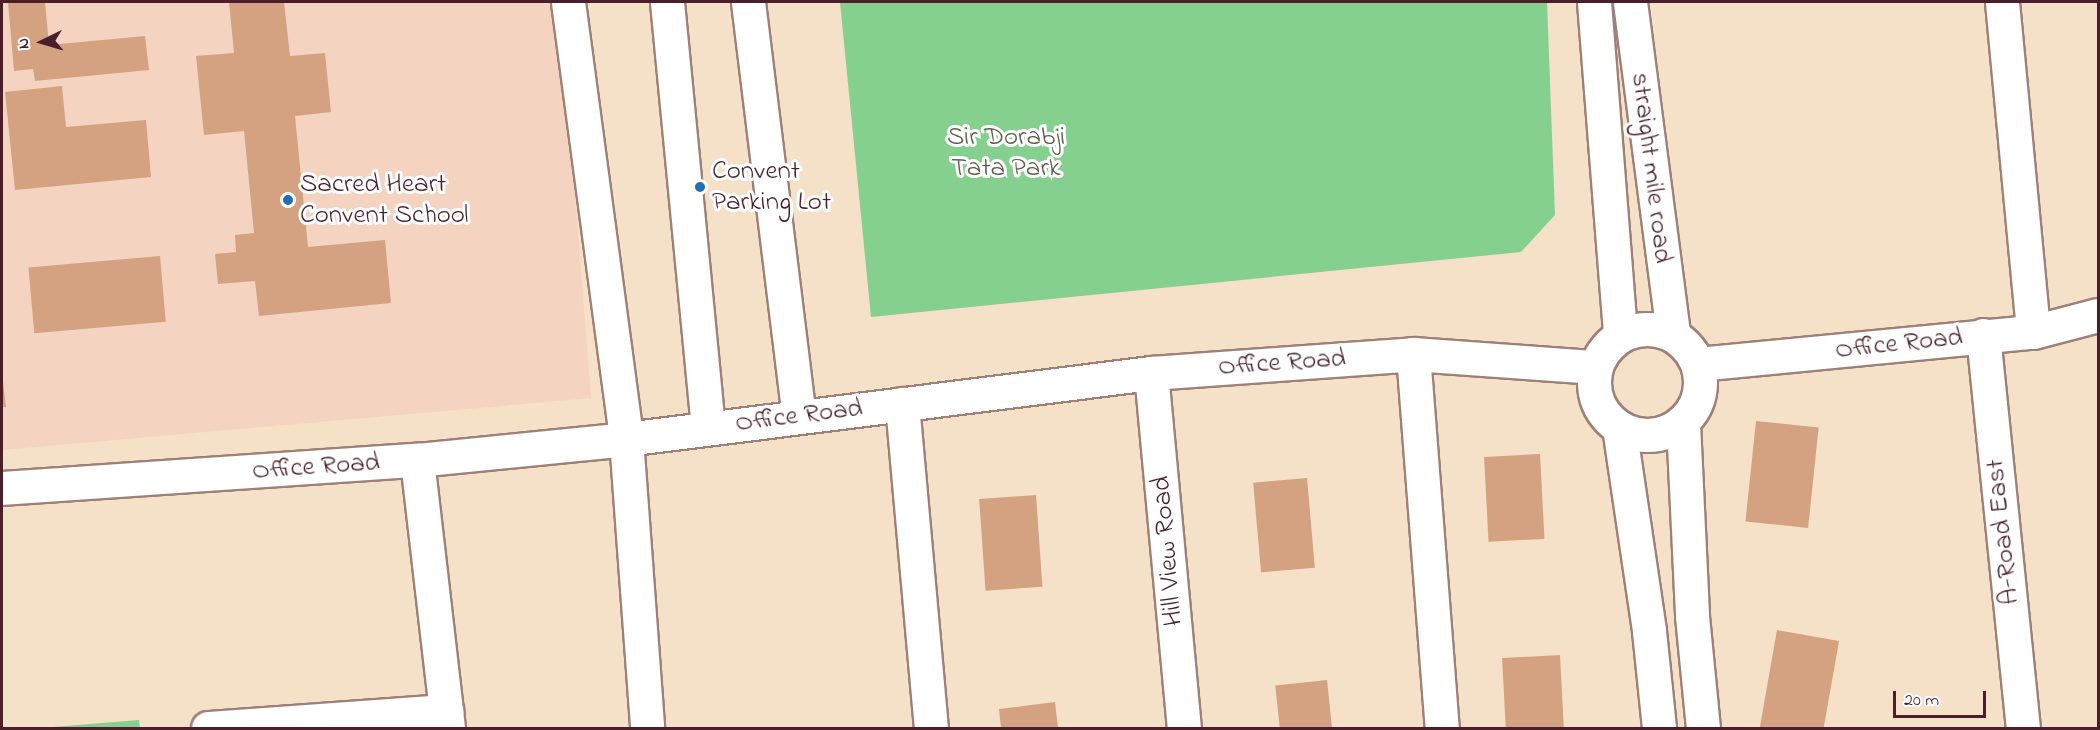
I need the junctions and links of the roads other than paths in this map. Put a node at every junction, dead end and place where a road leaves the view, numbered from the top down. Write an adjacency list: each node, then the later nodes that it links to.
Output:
1 (568, 2): 21 (street)
2 (667, 2): 19 (street)
3 (748, 2): 17 (street)
4 (1593, 2): 10 (street, straight mile road)
5 (1630, 2): 9 (street, straight mile road)
6 (2002, 2): 8 (street)
7 (2098, 315): 8 (street, Office Road)
8 (2033, 332): 11 (street, Office Road)
9 (1673, 334): 10 (street); 13 (street)
10 (1620, 335): 14 (street)
11 (1983, 335): 13 (street, Office Road); 32 (street, A-Road East)
12 (1413, 354): 14 (street, Office Road); 15 (street, Office Road); 29 (street)
13 (1698, 364): 18 (street)
14 (1596, 367): 20 (street)
15 (1150, 373): 16 (street, Office Road); 28 (street, Hill View Road)
16 (902, 404): 17 (street, Office Road); 27 (street)
17 (799, 416): 19 (street, Office Road)
18 (1683, 423): 20 (street); 31 (street)
19 (708, 428): 21 (street, Office Road)
20 (1619, 428): 30 (street)
21 (626, 439): 22 (street, Office Road); 26 (street)
22 (417, 460): 23 (street, Office Road); 24 (street)
23 (2, 488)
24 (447, 720): 25 (street)
25 (208, 729)
26 (647, 729)
27 (932, 729)
28 (1184, 729)
29 (1442, 729)
30 (1659, 729)
31 (1703, 729)
32 (2024, 729)

